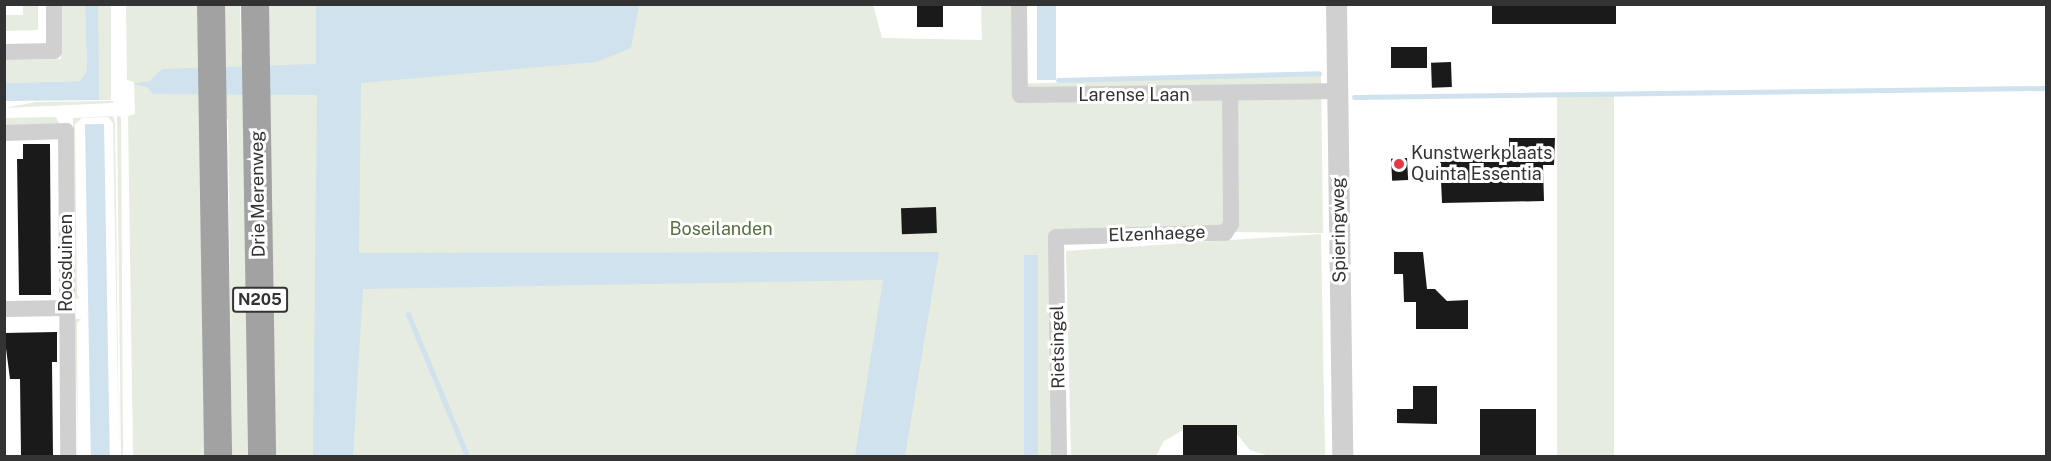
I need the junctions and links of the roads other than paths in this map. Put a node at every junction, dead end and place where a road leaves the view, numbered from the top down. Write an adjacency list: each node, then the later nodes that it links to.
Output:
1 (54, 4): 6 (street)
2 (211, 4): 14 (highway, N205)
3 (255, 4): 15 (highway, Drie Merenweg / N205)
4 (1019, 4): 8 (street, Larense Laan)
5 (1336, 4): 7 (street, Spieringweg)
6 (4, 52)
7 (1338, 91): 8 (street, Larense Laan); 17 (street, Spieringweg)
8 (1230, 94): 10 (street, Elzenhaege)
9 (4, 133): 11 (street, Roosduinen)
10 (1056, 237): 16 (street, Rietsingel)
11 (67, 308): 12 (street); 13 (street, Roosduinen)
12 (4, 309)
13 (68, 456)
14 (218, 456)
15 (262, 456)
16 (1059, 456)
17 (1342, 456)

